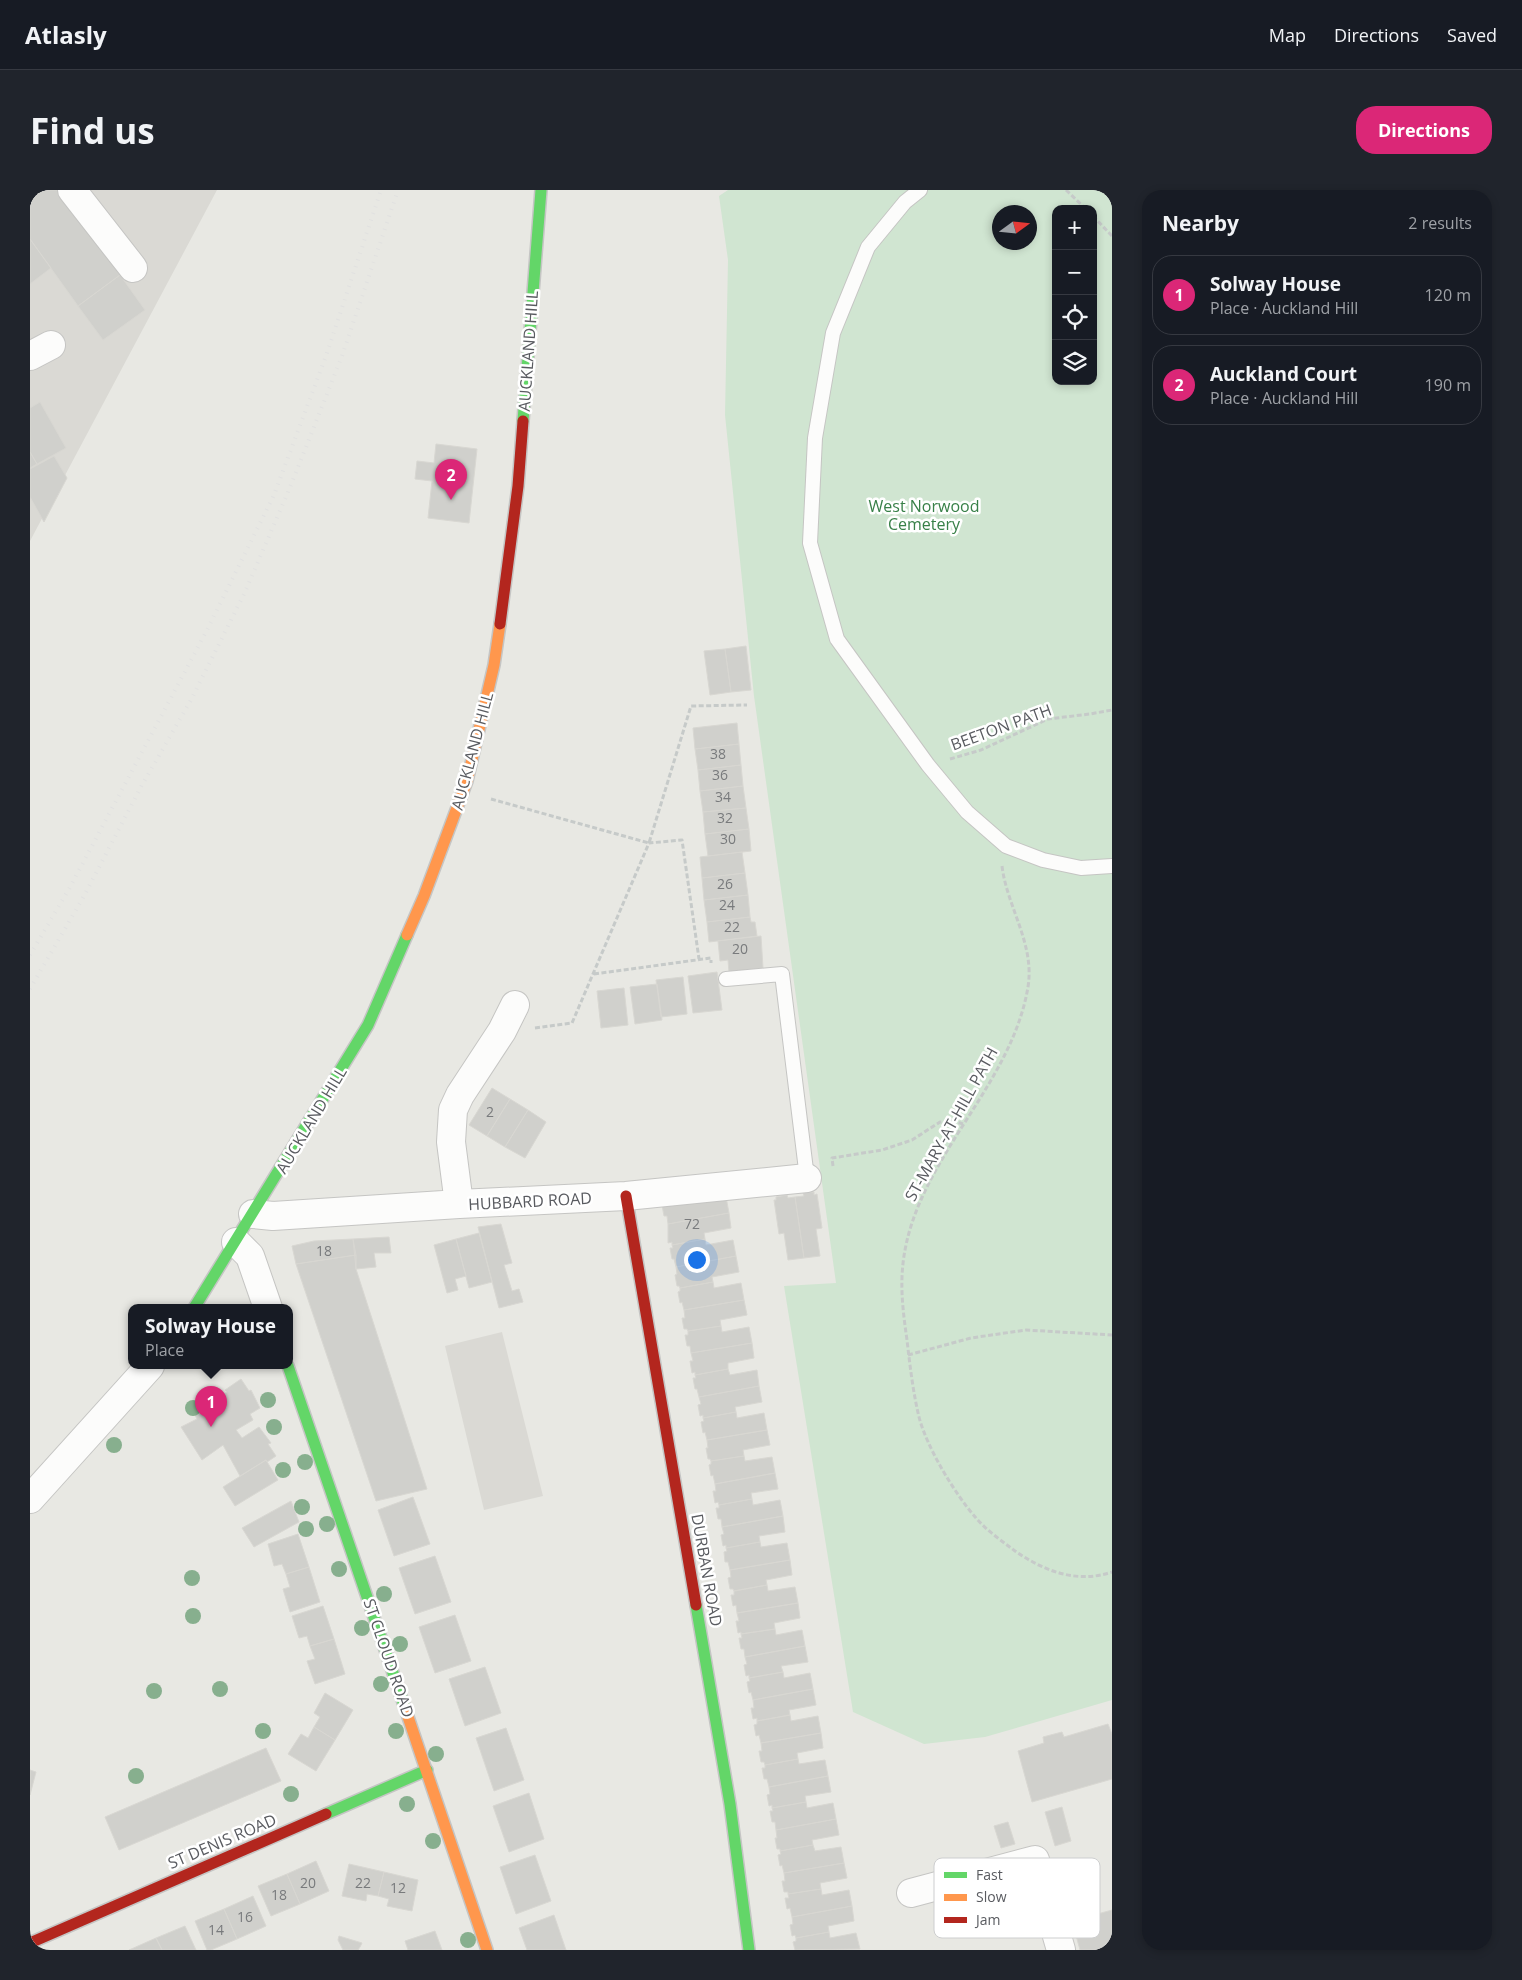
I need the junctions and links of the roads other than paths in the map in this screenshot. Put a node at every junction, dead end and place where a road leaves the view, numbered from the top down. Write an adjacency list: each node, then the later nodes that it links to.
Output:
1 (72, 190): 4 (street)
2 (541, 190): 11 (street, AUCKLAND HILL)
3 (920, 190): 5 (lane)
4 (133, 268)
5 (1112, 866)
6 (726, 979): 8 (lane)
7 (515, 1005): 10 (street)
8 (807, 1178): 9 (street, HUBBARD ROAD)
9 (626, 1196): 10 (street, HUBBARD ROAD); 23 (street, DURBAN ROAD)
10 (459, 1204): 11 (street, HUBBARD ROAD)
11 (253, 1214): 12 (street, AUCKLAND HILL)
12 (236, 1242): 13 (street, AUCKLAND HILL); 14 (street)
13 (197, 1304)
14 (267, 1304)
15 (147, 1369): 17 (street)
16 (289, 1369): 18 (street, ST CLOUD ROAD)
17 (30, 1499)
18 (427, 1770): 21 (street, ST DENIS ROAD); 22 (street, ST CLOUD ROAD)
19 (934, 1887): 20 (street)
20 (911, 1893)
21 (30, 1943)
22 (488, 1950)
23 (749, 1950)

